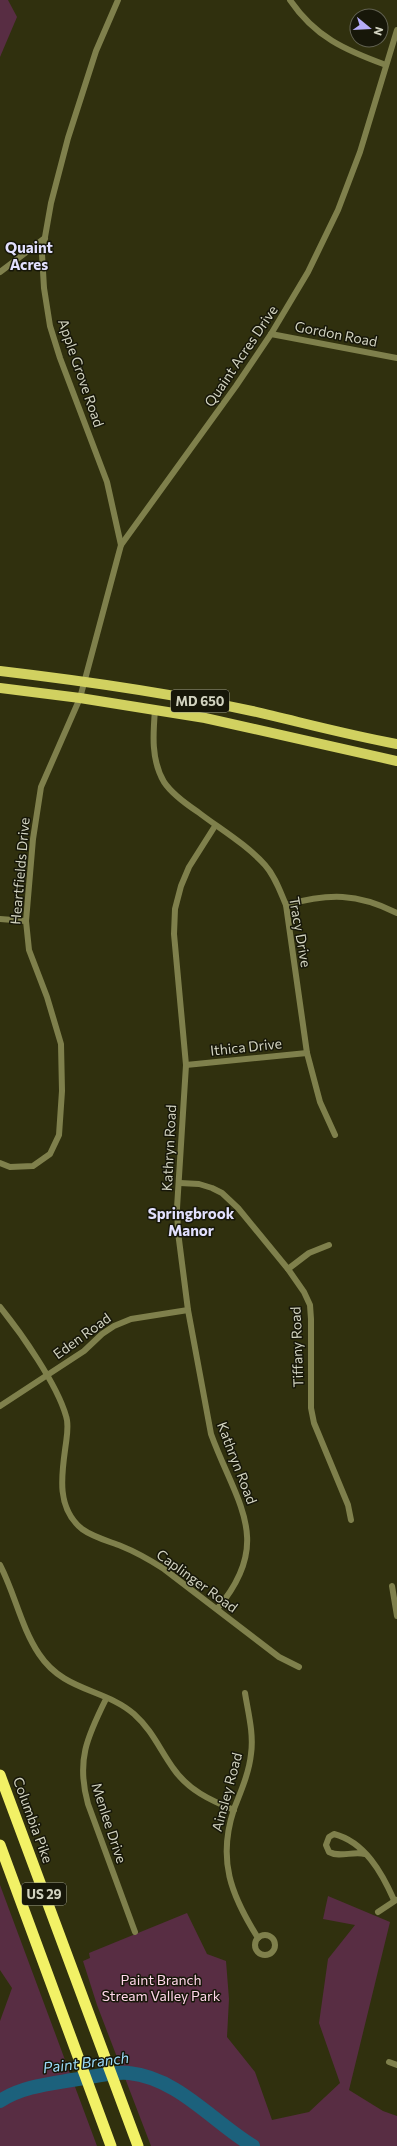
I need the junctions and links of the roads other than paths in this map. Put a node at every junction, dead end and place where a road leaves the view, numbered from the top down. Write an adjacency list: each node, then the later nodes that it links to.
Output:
1 (118, 0): 5 (street, Apple Grove Road)
2 (290, 0): 4 (street)
3 (397, 30): 4 (street, Quaint Acres Drive)
4 (386, 65): 7 (street, Quaint Acres Drive)
5 (45, 238): 6 (street); 9 (street, Apple Grove Road)
6 (0, 272)
7 (271, 334): 8 (street, Gordon Road); 9 (street, Quaint Acres Drive)
8 (397, 358)
9 (121, 545): 11 (street, Quaint Acres Drive)
10 (0, 671): 11 (main road, MD 650)
11 (84, 681): 13 (street, Heartfields Drive); 15 (main road, MD 650)
12 (0, 688): 13 (main road, MD 650)
13 (80, 698): 14 (main road, MD 650); 23 (street, Heartfields Drive)
14 (155, 710): 16 (main road, MD 650); 19 (street, Tracy Drive)
15 (261, 713): 16 (main road); 17 (main road, MD 650)
16 (258, 729): 18 (main road, MD 650)
17 (397, 744)
18 (397, 761)
19 (215, 826): 20 (street, Tracy Drive); 25 (street, Kathryn Road)
20 (286, 905): 21 (street); 24 (street, Tracy Drive)
21 (397, 913)
22 (0, 919): 23 (street)
23 (26, 921): 27 (street, Heartfields Drive)
24 (307, 1053): 25 (street, Ithica Drive); 26 (street, Tracy Drive)
25 (186, 1065): 28 (street, Kathryn Road)
26 (335, 1136)
27 (0, 1163)
28 (180, 1183): 30 (street, Tiffany Road); 32 (street, Kathryn Road)
29 (329, 1245): 30 (street)
30 (288, 1268): 35 (street, Tiffany Road)
31 (0, 1307): 33 (street, Caplinger Road)
32 (188, 1310): 33 (street, Eden Road); 38 (street, Kathryn Road)
33 (47, 1376): 34 (street, Eden Road); 38 (street, Caplinger Road)
34 (0, 1406)
35 (351, 1520)
36 (0, 1565): 42 (street)
37 (392, 1586): 39 (street)
38 (217, 1609): 40 (street, Caplinger Road)
39 (397, 1616)
40 (299, 1667)
41 (245, 1693): 44 (street, Ainsley Road)
42 (106, 1699): 44 (street); 49 (street, Menlee Drive)
43 (0, 1775): 54 (highway, Columbia Pike / US 29)
44 (234, 1810): 50 (street, Ainsley Road)
45 (0, 1845): 53 (highway, US 29)
46 (365, 1854): 46 (street); 47 (street)
47 (395, 1900): 48 (street)
48 (378, 1912)
49 (135, 1932)
50 (258, 1938)
51 (389, 2062): 52 (street)
52 (397, 2065)
53 (110, 2142)
54 (138, 2146)

